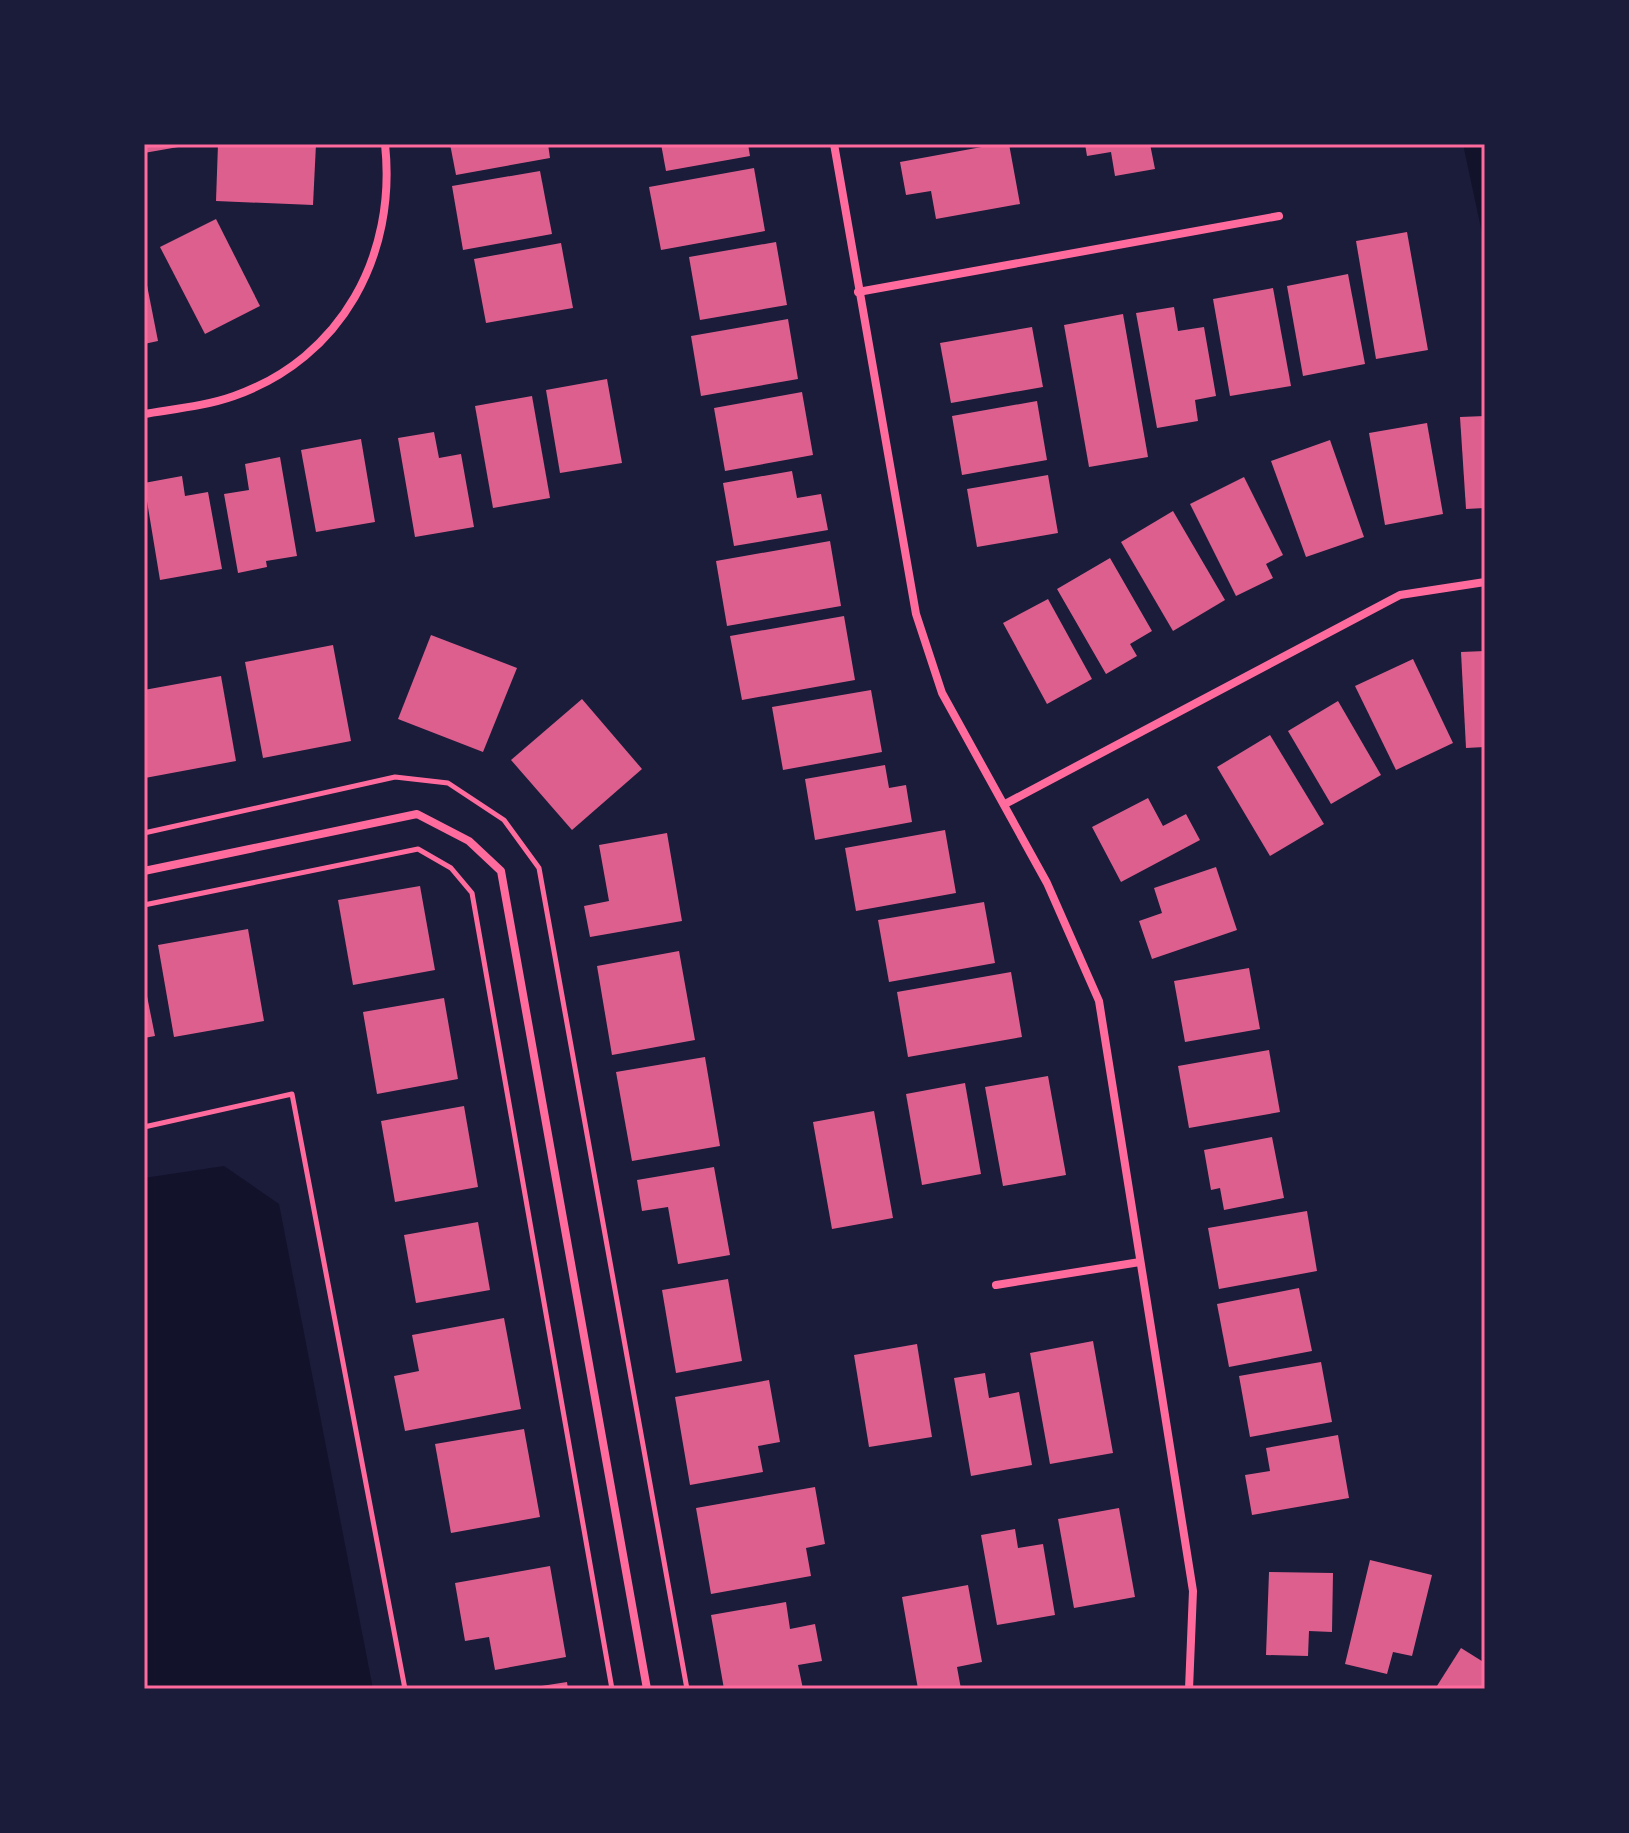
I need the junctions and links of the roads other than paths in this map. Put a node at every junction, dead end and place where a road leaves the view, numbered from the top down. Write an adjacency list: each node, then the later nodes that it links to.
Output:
1 (385, 144): 5 (street)
2 (834, 144): 4 (street)
3 (1279, 216): 4 (street)
4 (858, 292): 7 (street)
5 (144, 414)
6 (1485, 582): 7 (street)
7 (1005, 804): 9 (street)
8 (144, 871): 11 (street)
9 (1140, 1262): 10 (street); 12 (street)
10 (996, 1285)
11 (647, 1689)
12 (1189, 1689)

